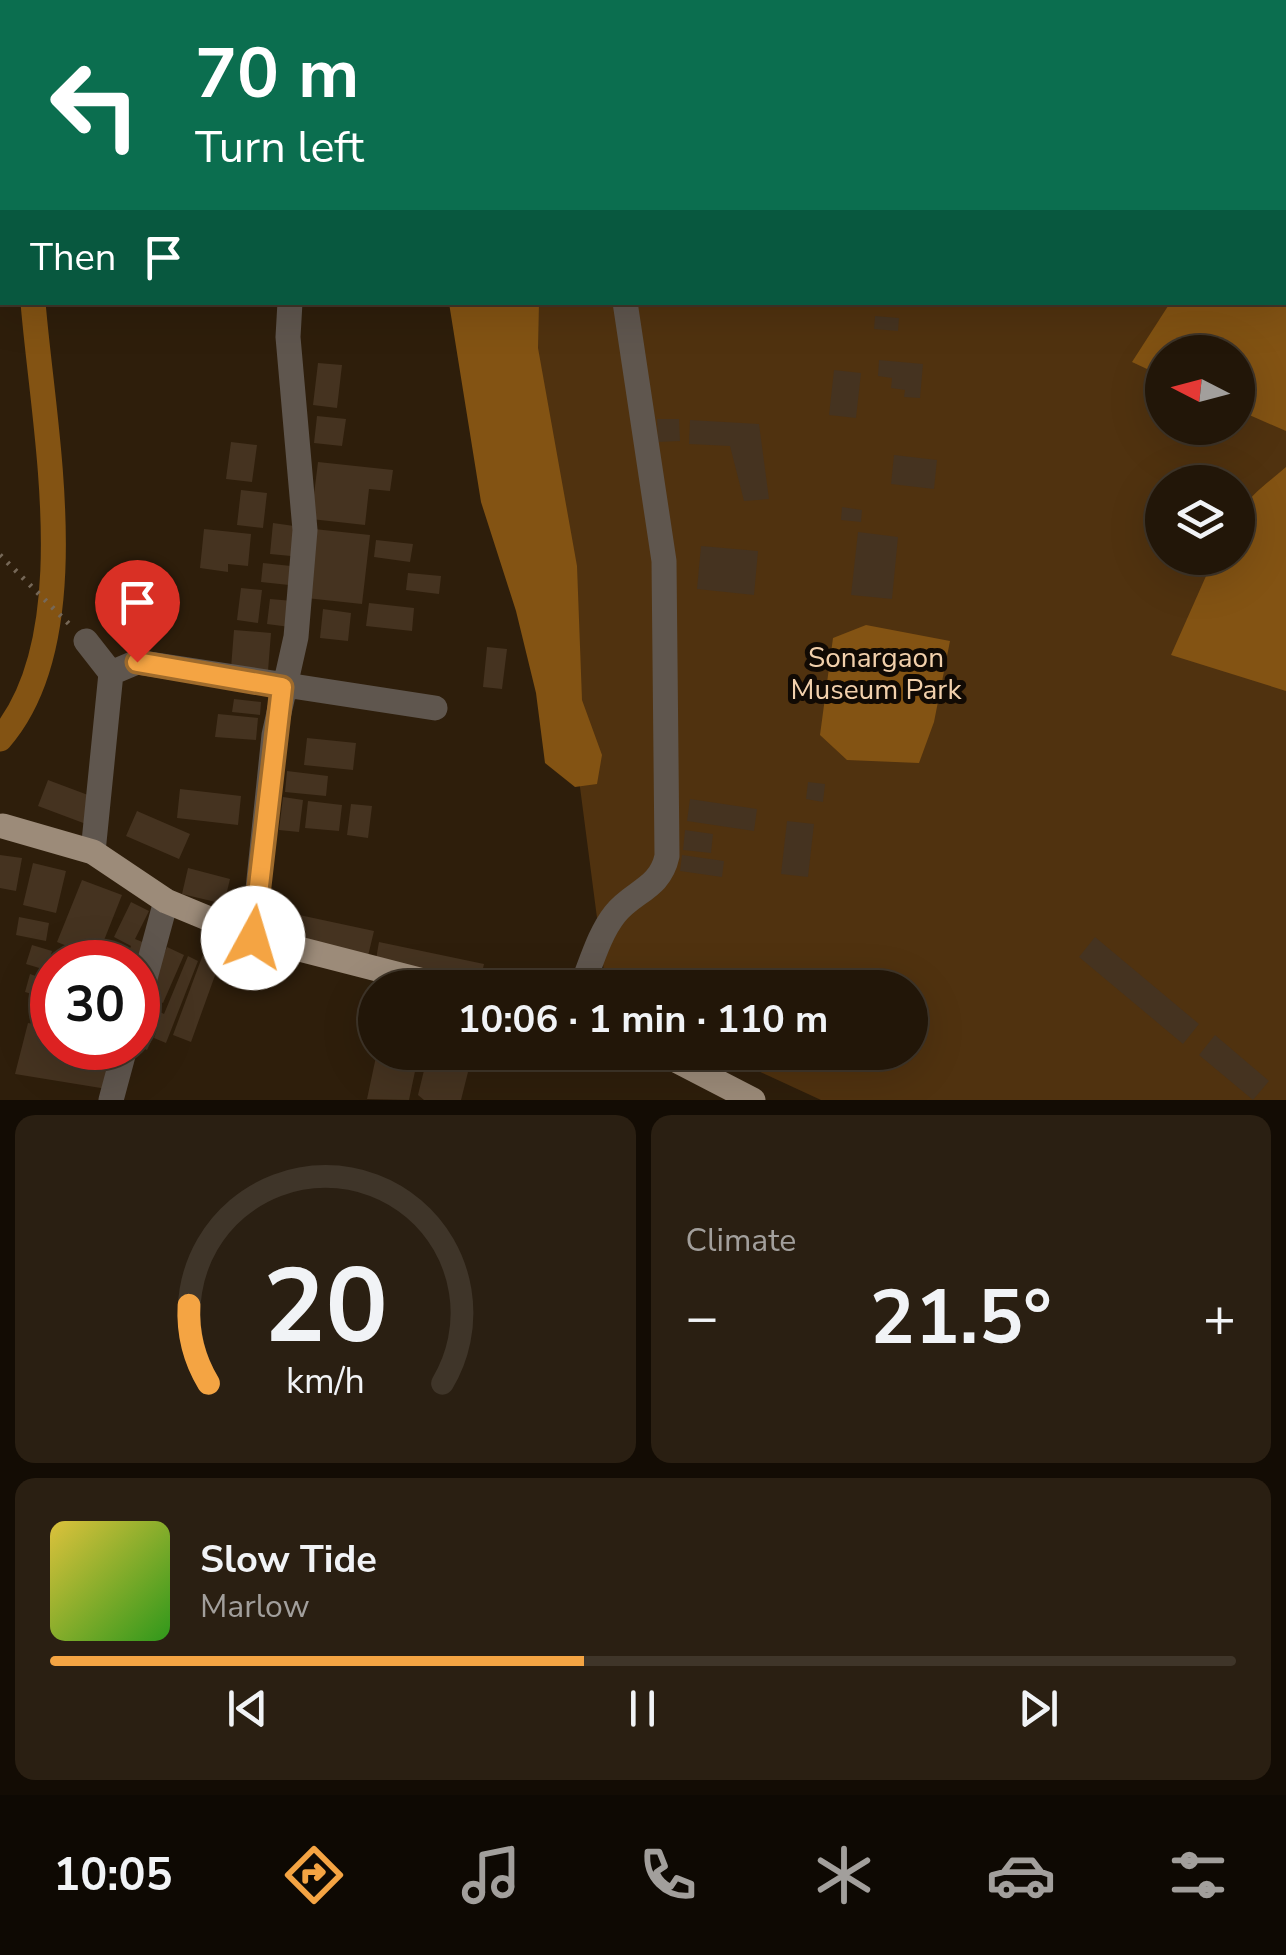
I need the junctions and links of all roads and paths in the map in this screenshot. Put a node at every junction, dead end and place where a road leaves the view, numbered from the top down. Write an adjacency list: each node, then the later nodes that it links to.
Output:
1 (290, 305): 6 (street)
2 (625, 305): 14 (street)
3 (0, 555): 4 (path)
4 (86, 640): 5 (street)
5 (111, 673): 6 (street); 9 (street)
6 (282, 687): 7 (street); 11 (street)
7 (435, 708)
8 (2, 826): 9 (main road)
9 (93, 852): 10 (main road)
10 (166, 901): 11 (main road); 12 (street)
11 (253, 938): 13 (main road)
12 (155, 940)
13 (380, 970)
14 (589, 970)
15 (120, 1070): 17 (street)
16 (695, 1070): 18 (main road)
17 (111, 1100)
18 (753, 1100)

